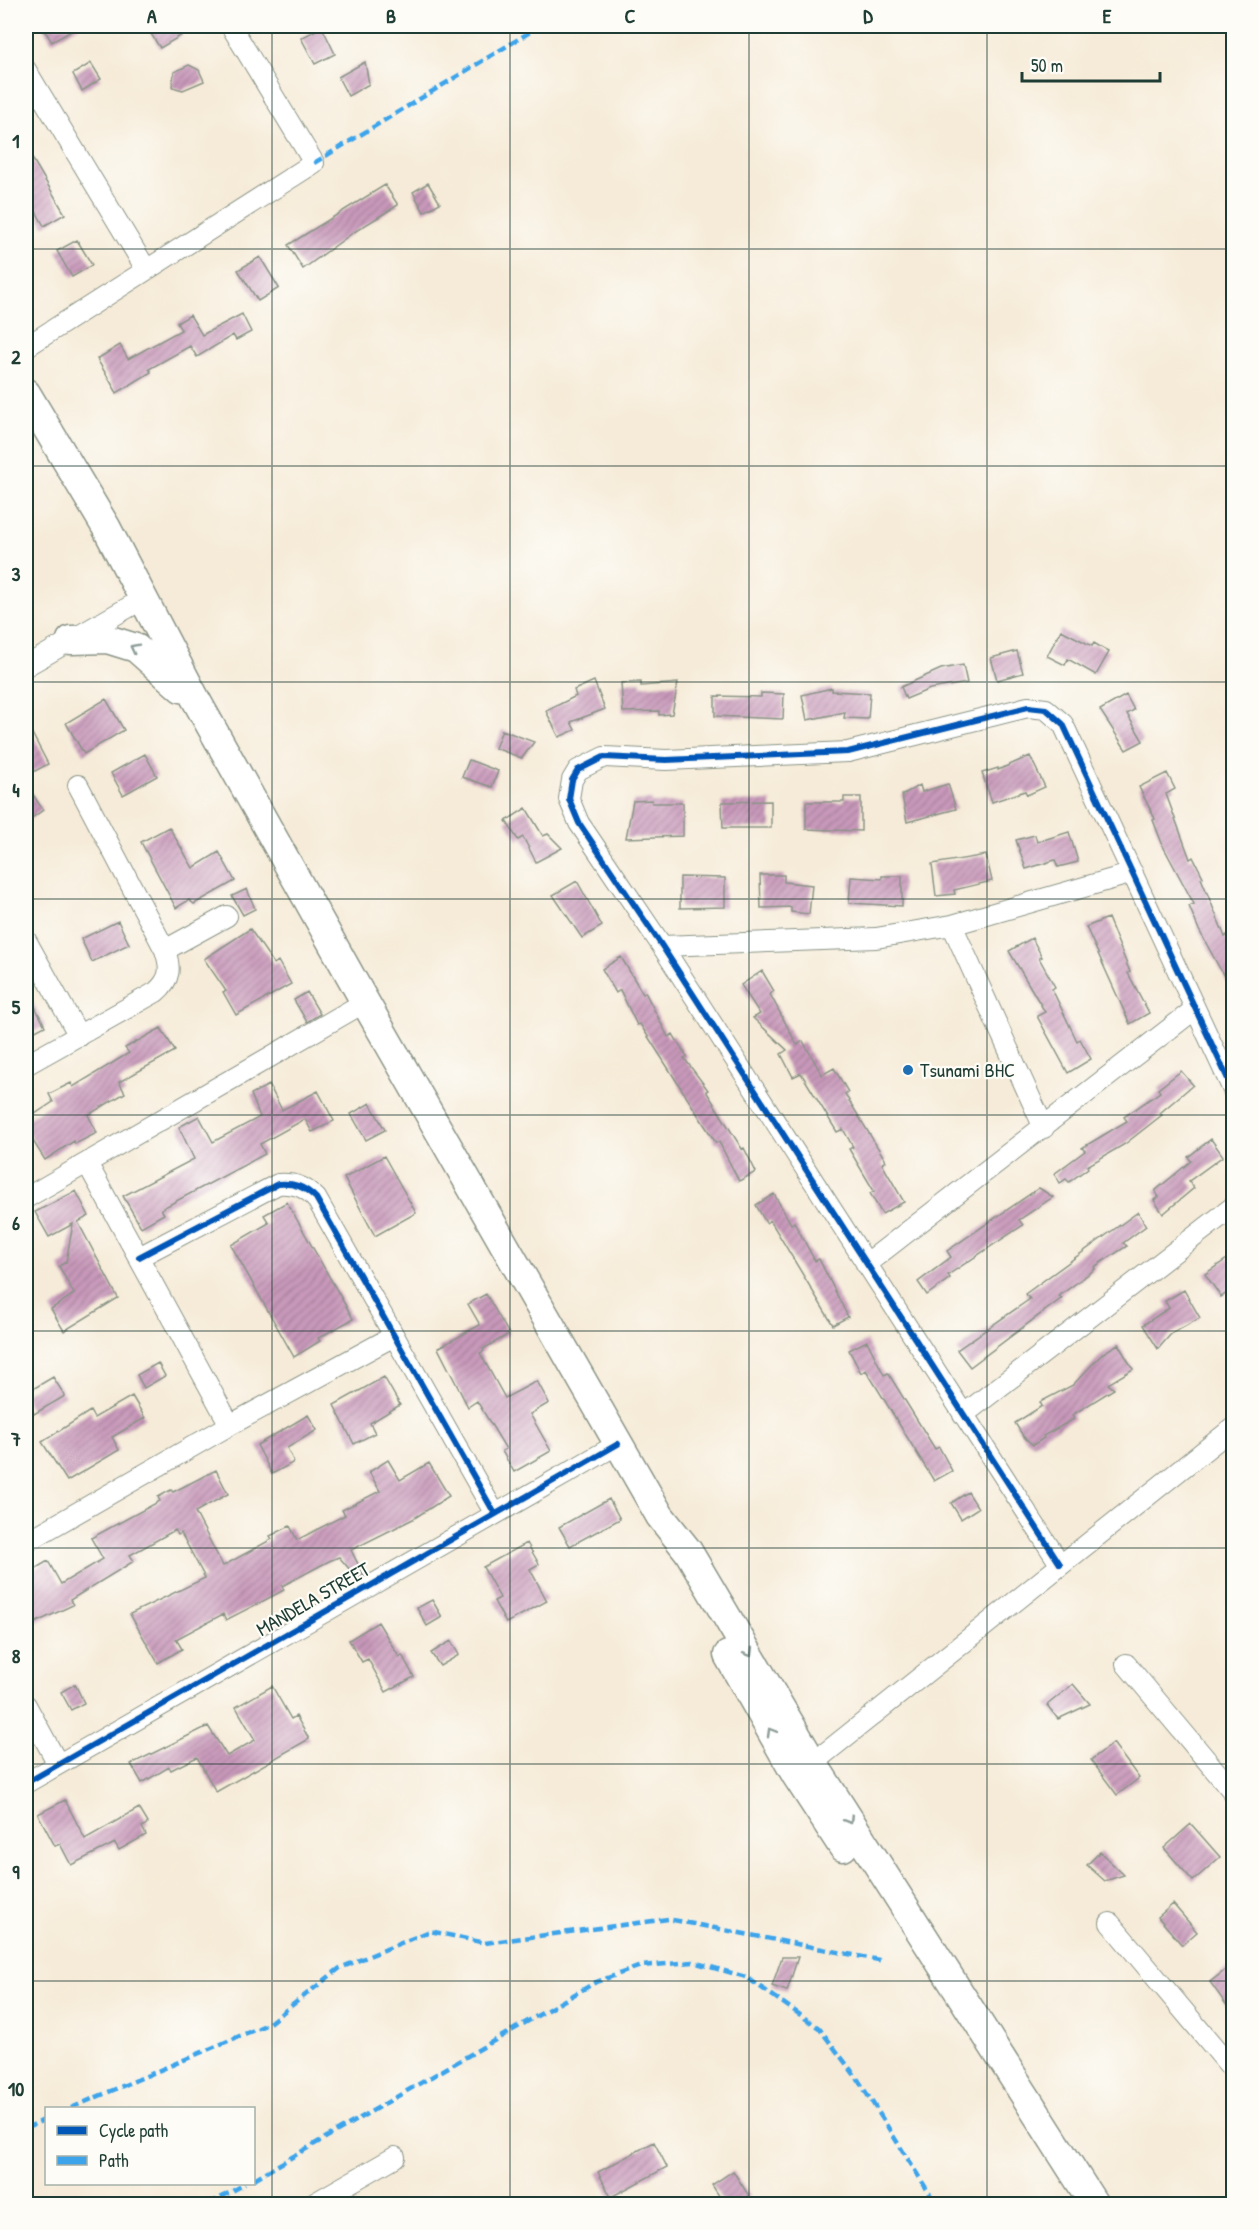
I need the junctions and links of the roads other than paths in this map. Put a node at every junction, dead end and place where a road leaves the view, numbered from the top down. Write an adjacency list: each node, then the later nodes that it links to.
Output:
1 (231, 26): 3 (street)
2 (26, 70): 3 (street)
3 (146, 269): 4 (street)
4 (26, 347)
5 (26, 393): 6 (main road)
6 (143, 599): 7 (street); 9 (main road)
7 (71, 640): 8 (street); 9 (main road, one-way to 7)
8 (26, 666)
9 (195, 698): 17 (main road)
10 (78, 785): 16 (street)
11 (1133, 873): 13 (street); 15 (street); 18 (street)
12 (227, 916): 16 (street)
13 (952, 925): 15 (street); 22 (street)
14 (26, 940): 19 (street)
15 (662, 946): 27 (street)
16 (165, 950): 19 (street)
17 (365, 1002): 23 (street); 32 (main road)
18 (1195, 1009): 21 (street); 22 (street)
19 (79, 1036): 20 (street)
20 (26, 1065)
21 (1233, 1092)
22 (1044, 1128): 27 (street)
23 (87, 1163): 24 (street); 26 (street)
24 (26, 1198)
25 (1233, 1206): 29 (street)
26 (139, 1257): 28 (street); 30 (street)
27 (866, 1264): 29 (street)
28 (394, 1336): 30 (street); 33 (street)
29 (963, 1415): 35 (street)
30 (230, 1425): 34 (street)
31 (1233, 1427): 35 (street)
32 (618, 1444): 33 (street, MANDELA STREET); 39 (main road)
33 (495, 1514): 38 (street, MANDELA STREET)
34 (26, 1542)
35 (1060, 1564): 39 (street)
36 (1125, 1664): 41 (street)
37 (26, 1705): 38 (street)
38 (58, 1764): 40 (street, MANDELA STREET)
39 (805, 1769): 46 (main road); 47 (main road, one-way to 47)
40 (26, 1783)
41 (1233, 1793)
42 (1110, 1923): 43 (street)
43 (1233, 2071)
44 (395, 2157): 45 (street)
45 (313, 2205)
46 (1077, 2205)
47 (1094, 2205)

